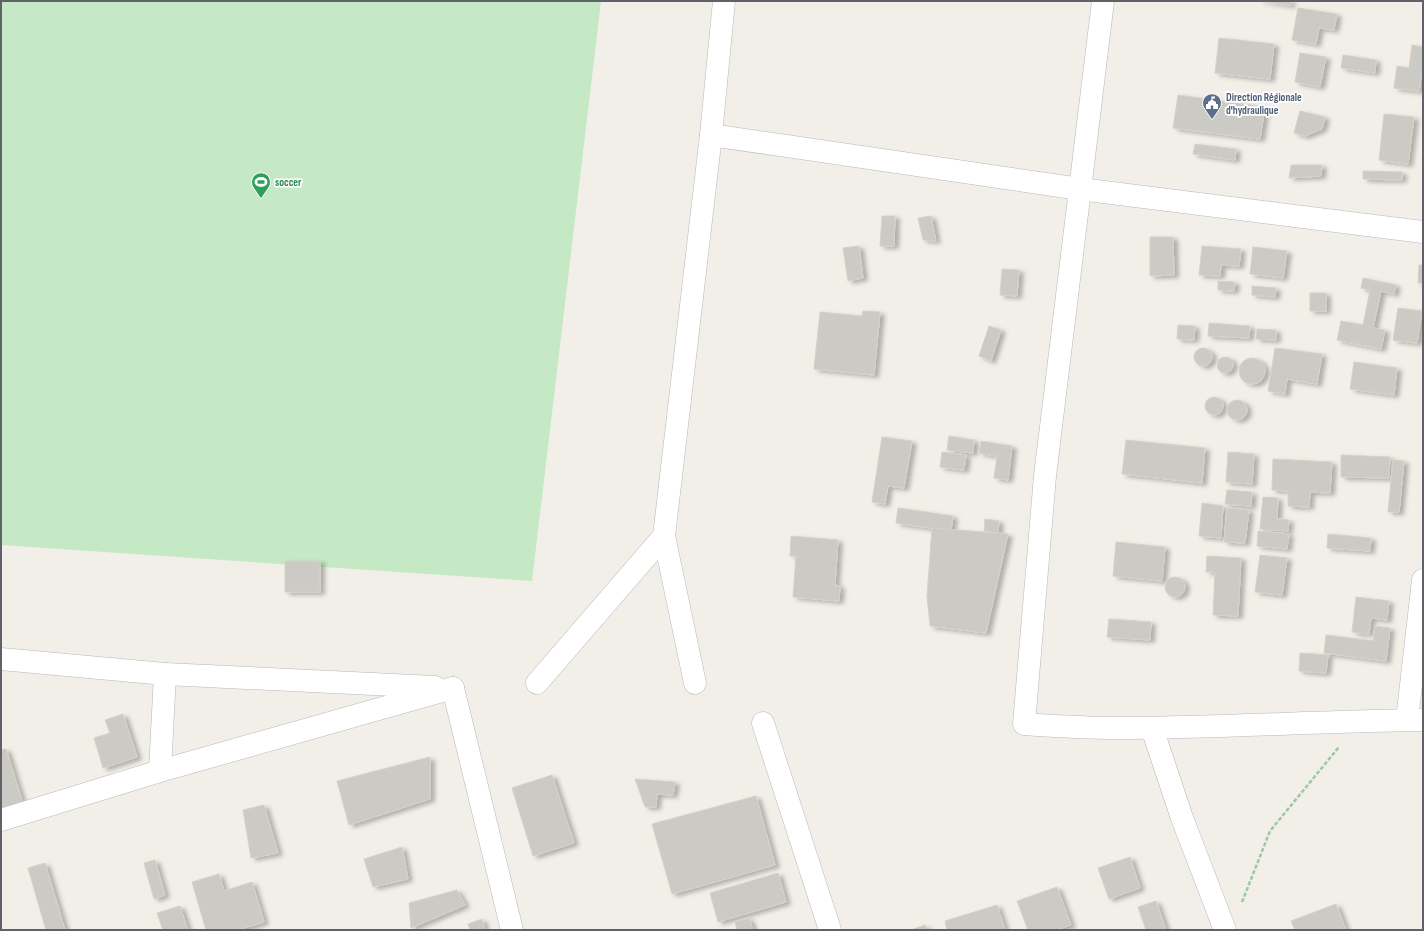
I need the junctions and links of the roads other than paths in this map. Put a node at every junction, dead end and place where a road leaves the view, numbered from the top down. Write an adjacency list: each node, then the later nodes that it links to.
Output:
1 (724, 1): 3 (street)
2 (1103, 1): 4 (street)
3 (711, 135): 4 (street); 6 (street)
4 (1080, 188): 5 (street); 15 (street)
5 (1423, 232)
6 (664, 536): 10 (street); 11 (street)
7 (1423, 580): 13 (street)
8 (1, 659): 9 (street)
9 (165, 674): 12 (street); 16 (street)
10 (537, 683)
11 (694, 683)
12 (453, 688): 16 (street); 18 (street)
13 (1415, 720): 15 (street)
14 (763, 723): 19 (street)
15 (1152, 728): 20 (street)
16 (160, 771): 17 (street)
17 (1, 820)
18 (512, 930)
19 (830, 930)
20 (1225, 930)

